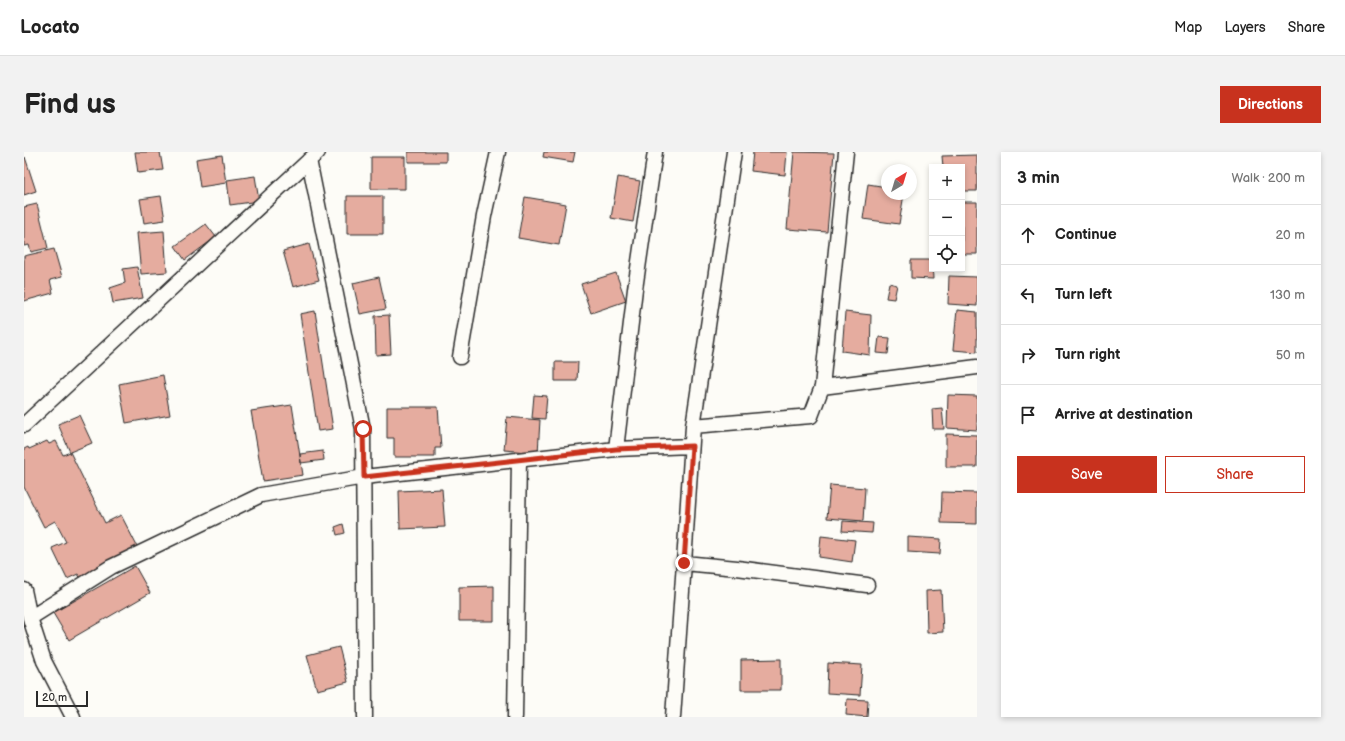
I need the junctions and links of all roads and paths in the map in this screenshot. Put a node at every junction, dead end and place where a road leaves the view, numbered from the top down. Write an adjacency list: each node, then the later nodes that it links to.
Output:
1 (498, 152): 6 (street)
2 (655, 152): 12 (street)
3 (734, 152): 10 (street)
4 (846, 152): 8 (street)
5 (314, 156): 9 (street); 14 (street)
6 (460, 357)
7 (977, 368): 8 (street)
8 (822, 387): 10 (street)
9 (24, 425)
10 (693, 426): 11 (street)
11 (692, 446): 12 (street); 15 (street)
12 (616, 449): 13 (street)
13 (519, 460): 14 (street); 21 (street)
14 (364, 477): 18 (street); 20 (street)
15 (684, 563): 16 (street); 22 (street)
16 (867, 585)
17 (24, 590): 18 (street)
18 (30, 618): 19 (street)
19 (73, 717)
20 (365, 717)
21 (515, 717)
22 (673, 717)

